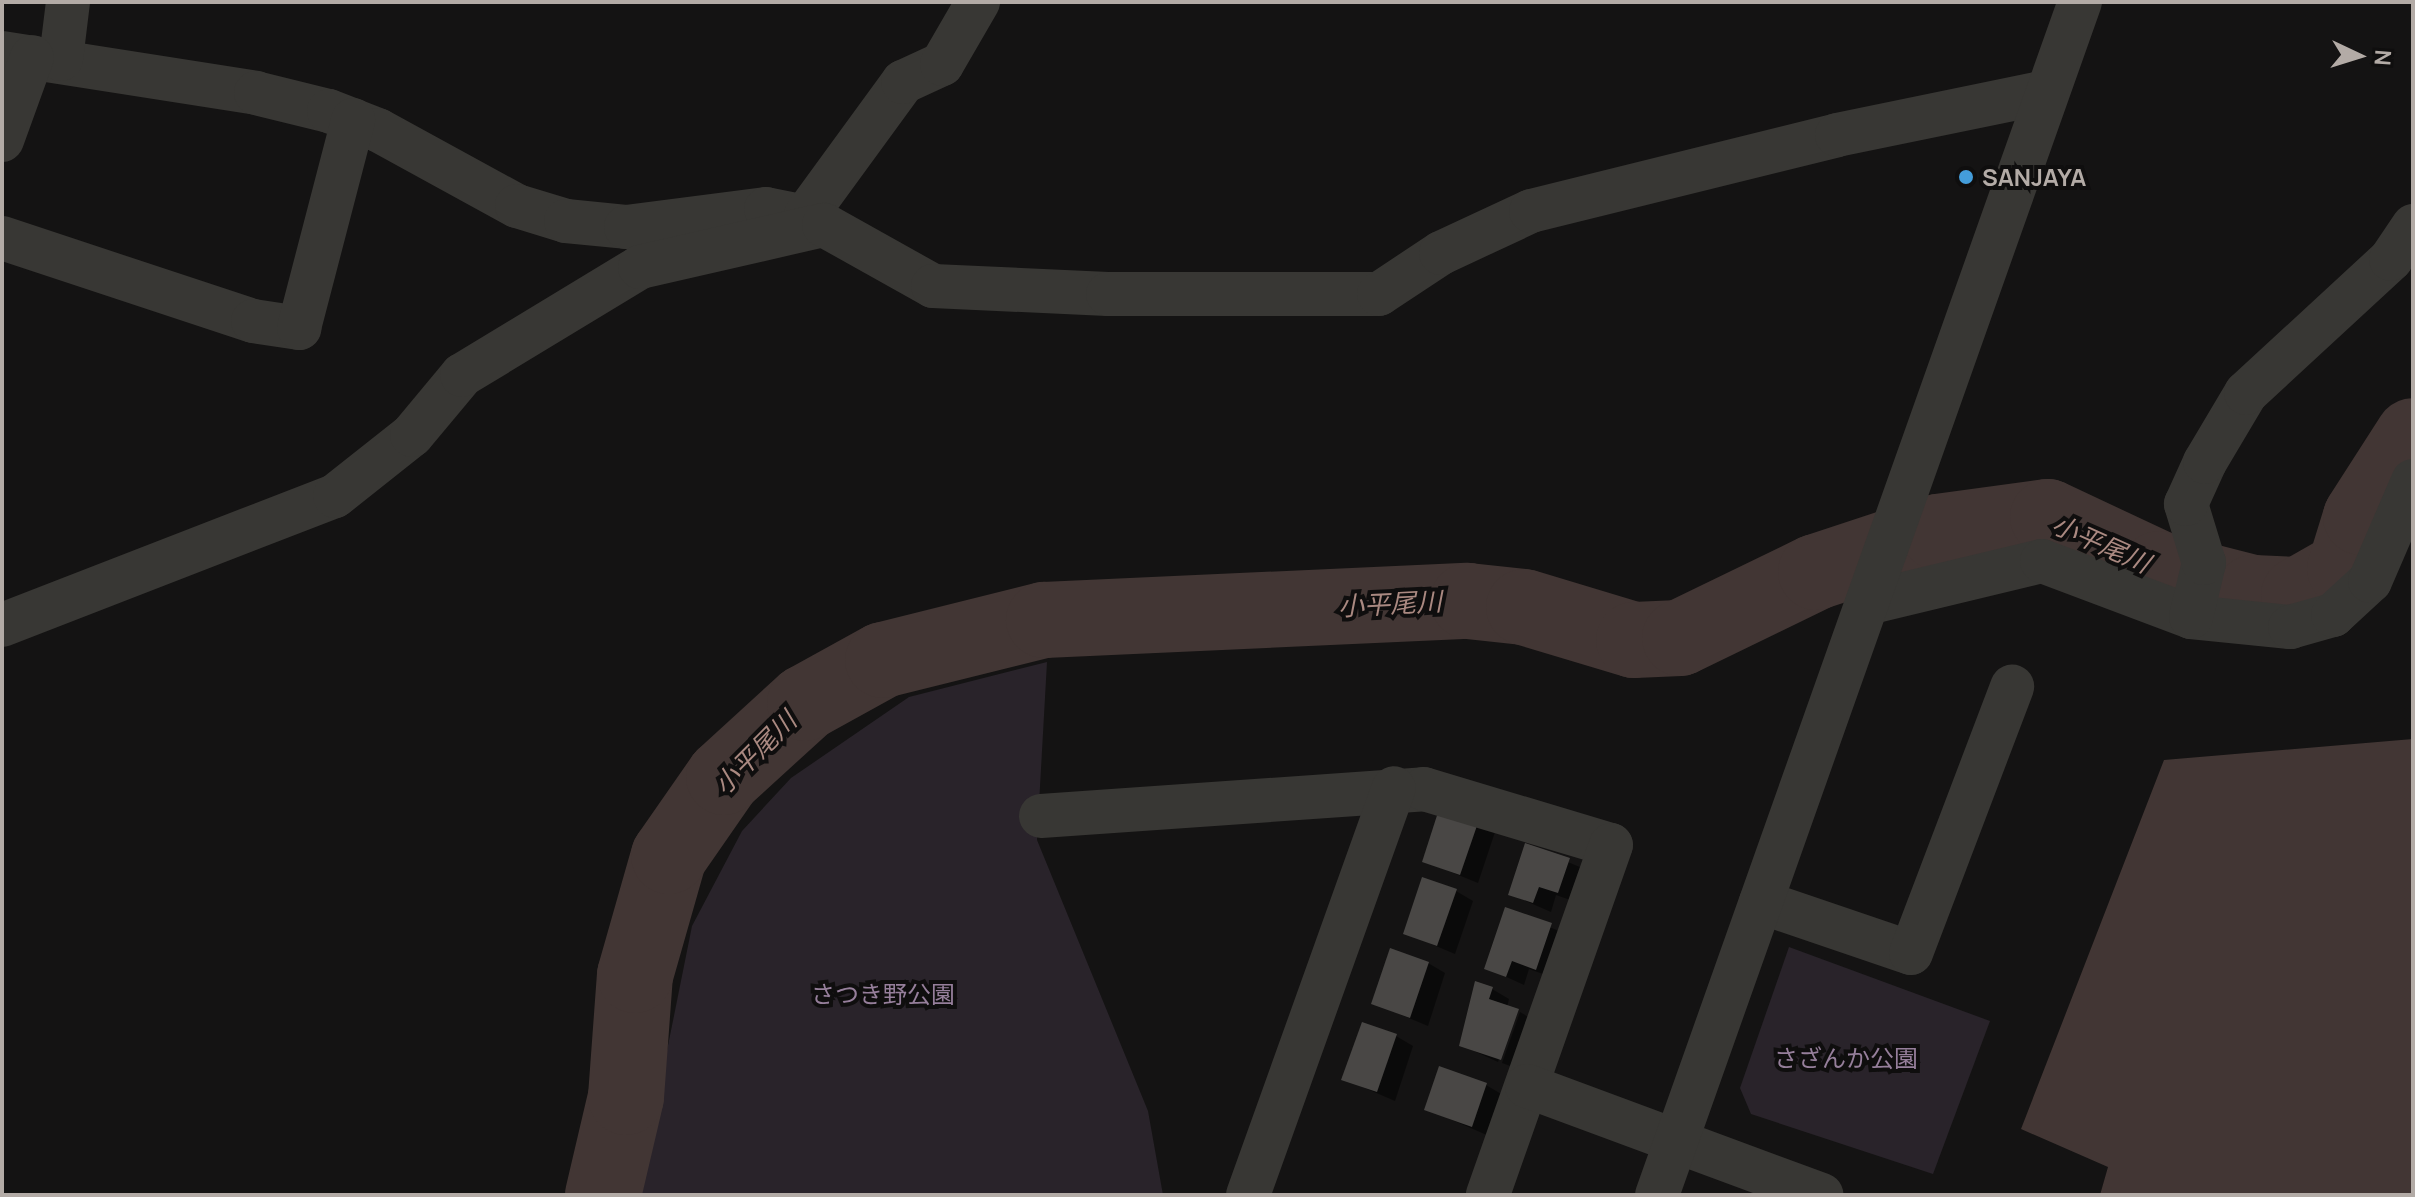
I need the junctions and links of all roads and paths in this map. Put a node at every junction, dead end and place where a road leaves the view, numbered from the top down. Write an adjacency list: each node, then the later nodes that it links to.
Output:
1 (68, 2): 4 (street)
2 (978, 2): 8 (street)
3 (2080, 2): 5 (street)
4 (32, 56): 6 (street); 7 (street)
5 (2047, 92): 8 (street); 12 (street)
6 (353, 120): 8 (street); 10 (street)
7 (2, 140)
8 (815, 220): 14 (street)
9 (2413, 226): 13 (street)
10 (2, 238)
11 (2413, 481): 13 (street)
12 (1872, 589): 13 (street); 18 (street)
13 (2191, 617)
14 (2, 625)
15 (2012, 687): 18 (street)
16 (1394, 788): 17 (street); 19 (street); 21 (street)
17 (1041, 816)
18 (1761, 902): 20 (street)
19 (1527, 1086): 20 (street); 22 (street)
20 (1676, 1141): 23 (street); 24 (street)
21 (1248, 1195)
22 (1488, 1195)
23 (1657, 1195)
24 (1821, 1195)

